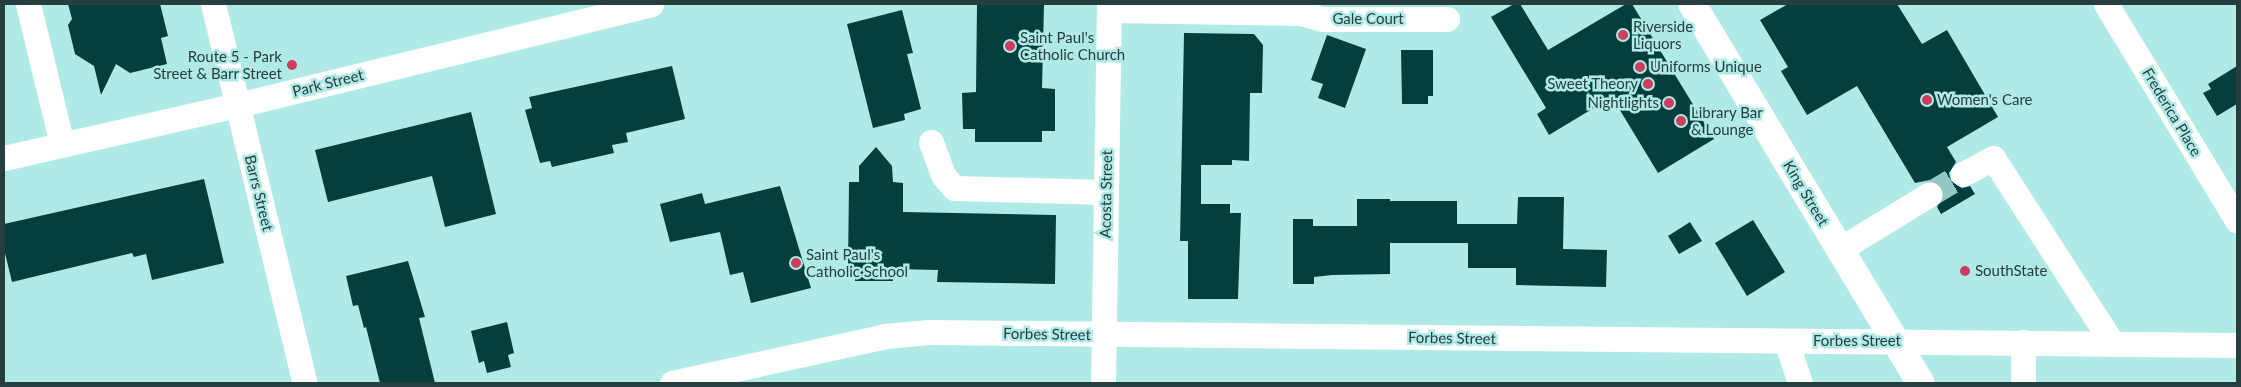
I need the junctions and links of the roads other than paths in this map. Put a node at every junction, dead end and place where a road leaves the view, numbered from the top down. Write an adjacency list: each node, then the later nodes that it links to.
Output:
1 (28, 4): 10 (street)
2 (213, 4): 8 (street, Barrs Street)
3 (651, 4): 8 (street, Park Street)
4 (1692, 4): 16 (main road, King Street)
5 (2106, 4): 15 (street, Frederica Place)
6 (1109, 7): 7 (street, Gale Court); 13 (street, Acosta Street)
7 (1448, 19)
8 (238, 105): 10 (street, Park Street); 24 (street, Barrs Street)
9 (930, 142): 13 (street)
10 (62, 145): 11 (street, Park Street)
11 (4, 158)
12 (1963, 174): 21 (street)
13 (1106, 192): 17 (street, Acosta Street)
14 (1930, 194): 16 (street)
15 (2237, 220)
16 (1840, 249): 19 (main road, King Street)
17 (1104, 334): 18 (street, Forbes Street); 25 (street, Forbes Street); 26 (street, Acosta Street)
18 (1786, 341): 19 (street, Forbes Street); 27 (street)
19 (1895, 341): 20 (street, Forbes Street); 23 (main road, King Street)
20 (2023, 342): 21 (street, Forbes Street); 28 (street)
21 (2113, 344): 22 (street, Forbes Street)
22 (2237, 345)
23 (1915, 381)
24 (305, 383)
25 (672, 383)
26 (1103, 383)
27 (1800, 383)
28 (2023, 383)

